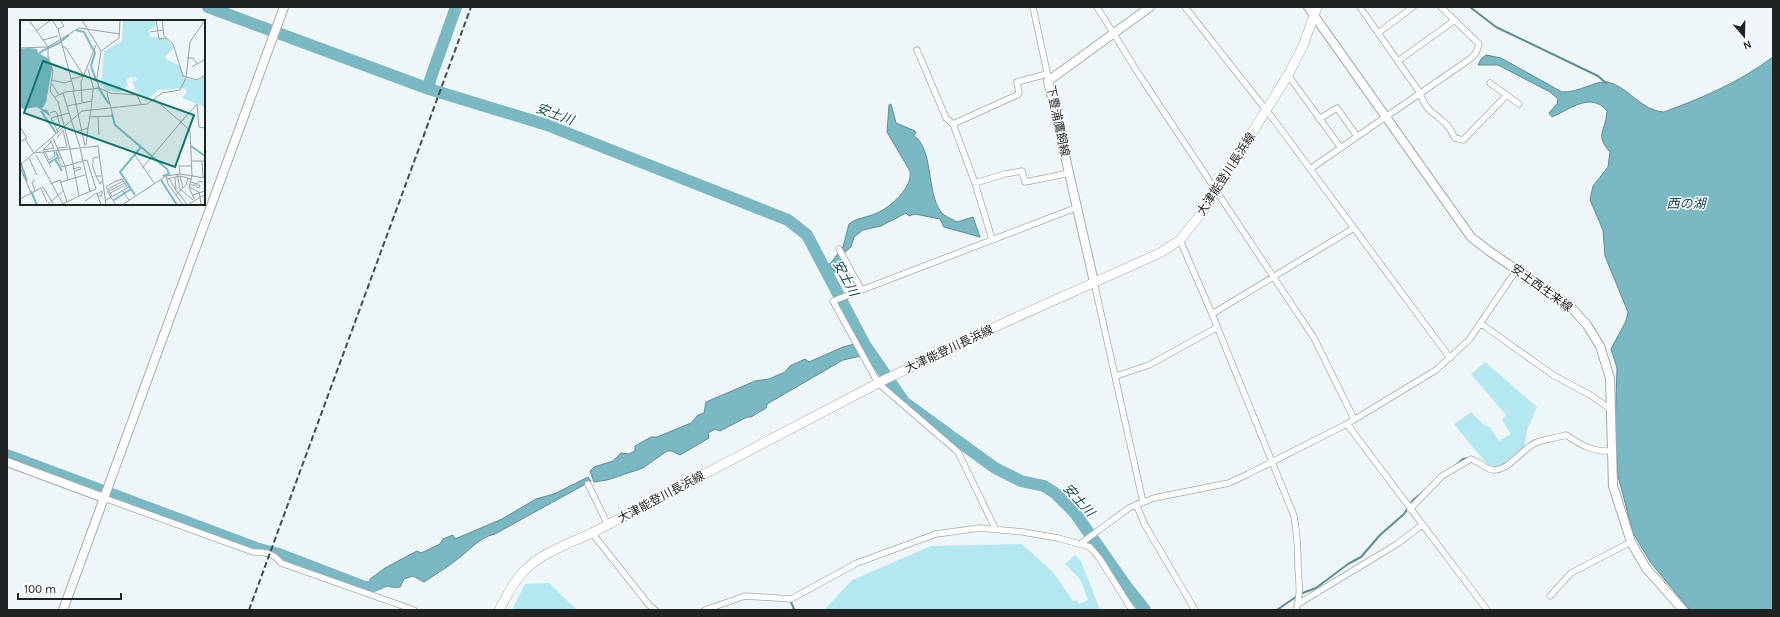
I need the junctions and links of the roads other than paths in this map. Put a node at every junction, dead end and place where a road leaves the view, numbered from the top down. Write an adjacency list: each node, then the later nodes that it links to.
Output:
1 (284, 7): 53 (main road)
2 (1033, 7): 16 (street)
3 (1097, 7): 11 (street)
4 (1150, 7): 11 (main road, 下豊浦鷹飼線)
5 (1185, 7): 21 (street)
6 (1360, 7): 12 (street)
7 (1413, 7): 12 (street)
8 (1441, 7): 10 (street)
9 (1313, 9): 15 (main road, 大津能登川長浜線); 22 (main road, 安土西生来線)
10 (1455, 20): 14 (street); 18 (street)
11 (1115, 33): 16 (main road, 下豊浦鷹飼線); 30 (street)
12 (1378, 33): 14 (street)
13 (918, 50): 24 (street)
14 (1398, 61): 18 (street)
15 (1288, 75): 21 (main road, 大津能登川長浜線); 23 (street)
16 (1048, 77): 24 (street); 28 (main road, 下豊浦鷹飼線)
17 (1490, 83): 19 (street)
18 (1420, 93): 19 (street); 22 (street)
19 (1506, 96): 20 (street)
20 (1519, 104)
21 (1266, 111): 27 (street); 30 (main road, 大津能登川長浜線)
22 (1387, 116): 25 (street); 36 (main road, 安土西生来線)
23 (1320, 119): 25 (street); 26 (street)
24 (953, 124): 29 (street)
25 (1358, 136): 26 (street)
26 (1341, 148): 27 (street)
27 (1310, 169): 32 (street)
28 (1070, 174): 29 (street); 31 (main road, 下豊浦鷹飼線)
29 (975, 184): 33 (street)
30 (1216, 191): 34 (main road, 大津能登川長浜線); 37 (street)
31 (1078, 207): 33 (street); 38 (main road, 下豊浦鷹飼線)
32 (1354, 228): 37 (street); 43 (street)
33 (992, 239): 39 (street)
34 (1180, 240): 38 (main road, 大津能登川長浜線); 40 (street)
35 (839, 249): 39 (street)
36 (1517, 269): 41 (street); 46 (main road, 安土西生来線)
37 (1273, 277): 40 (street); 47 (street)
38 (1094, 282): 44 (street); 45 (main road, 大津能登川長浜線)
39 (862, 288): 45 (street)
40 (1212, 314): 42 (street)
41 (1480, 323): 43 (street); 46 (street)
42 (1216, 328): 44 (street); 51 (street)
43 (1450, 358): 47 (street)
44 (1116, 376): 54 (street)
45 (885, 380): 57 (main road, 大津能登川長浜線); 59 (street)
46 (1610, 409): 49 (main road, 安土西生来線)
47 (1354, 419): 48 (street)
48 (1347, 424): 51 (street); 56 (street)
49 (1611, 451): 56 (street); 62 (main road, 安土西生来線)
50 (7, 462): 53 (main road)
51 (1272, 463): 54 (street); 64 (street)
52 (588, 484): 57 (street)
53 (104, 498): 65 (main road); 66 (street)
54 (1143, 502): 55 (street)
55 (1136, 504): 61 (street); 71 (street)
56 (1410, 509): 58 (street)
57 (608, 525): 60 (main road, 大津能登川長浜線)
58 (1422, 525): 64 (street); 72 (street)
59 (995, 528): 61 (street); 69 (street)
60 (592, 533): 67 (main road, 大津能登川長浜線); 68 (street)
61 (1082, 542): 70 (street)
62 (1631, 542): 63 (street); 73 (main road, 安土西生来線)
63 (1550, 596)
64 (1297, 604)
65 (63, 610)
66 (414, 610)
67 (499, 610)
68 (655, 610)
69 (705, 610)
70 (1132, 610)
71 (1195, 610)
72 (1487, 610)
73 (1683, 610)

